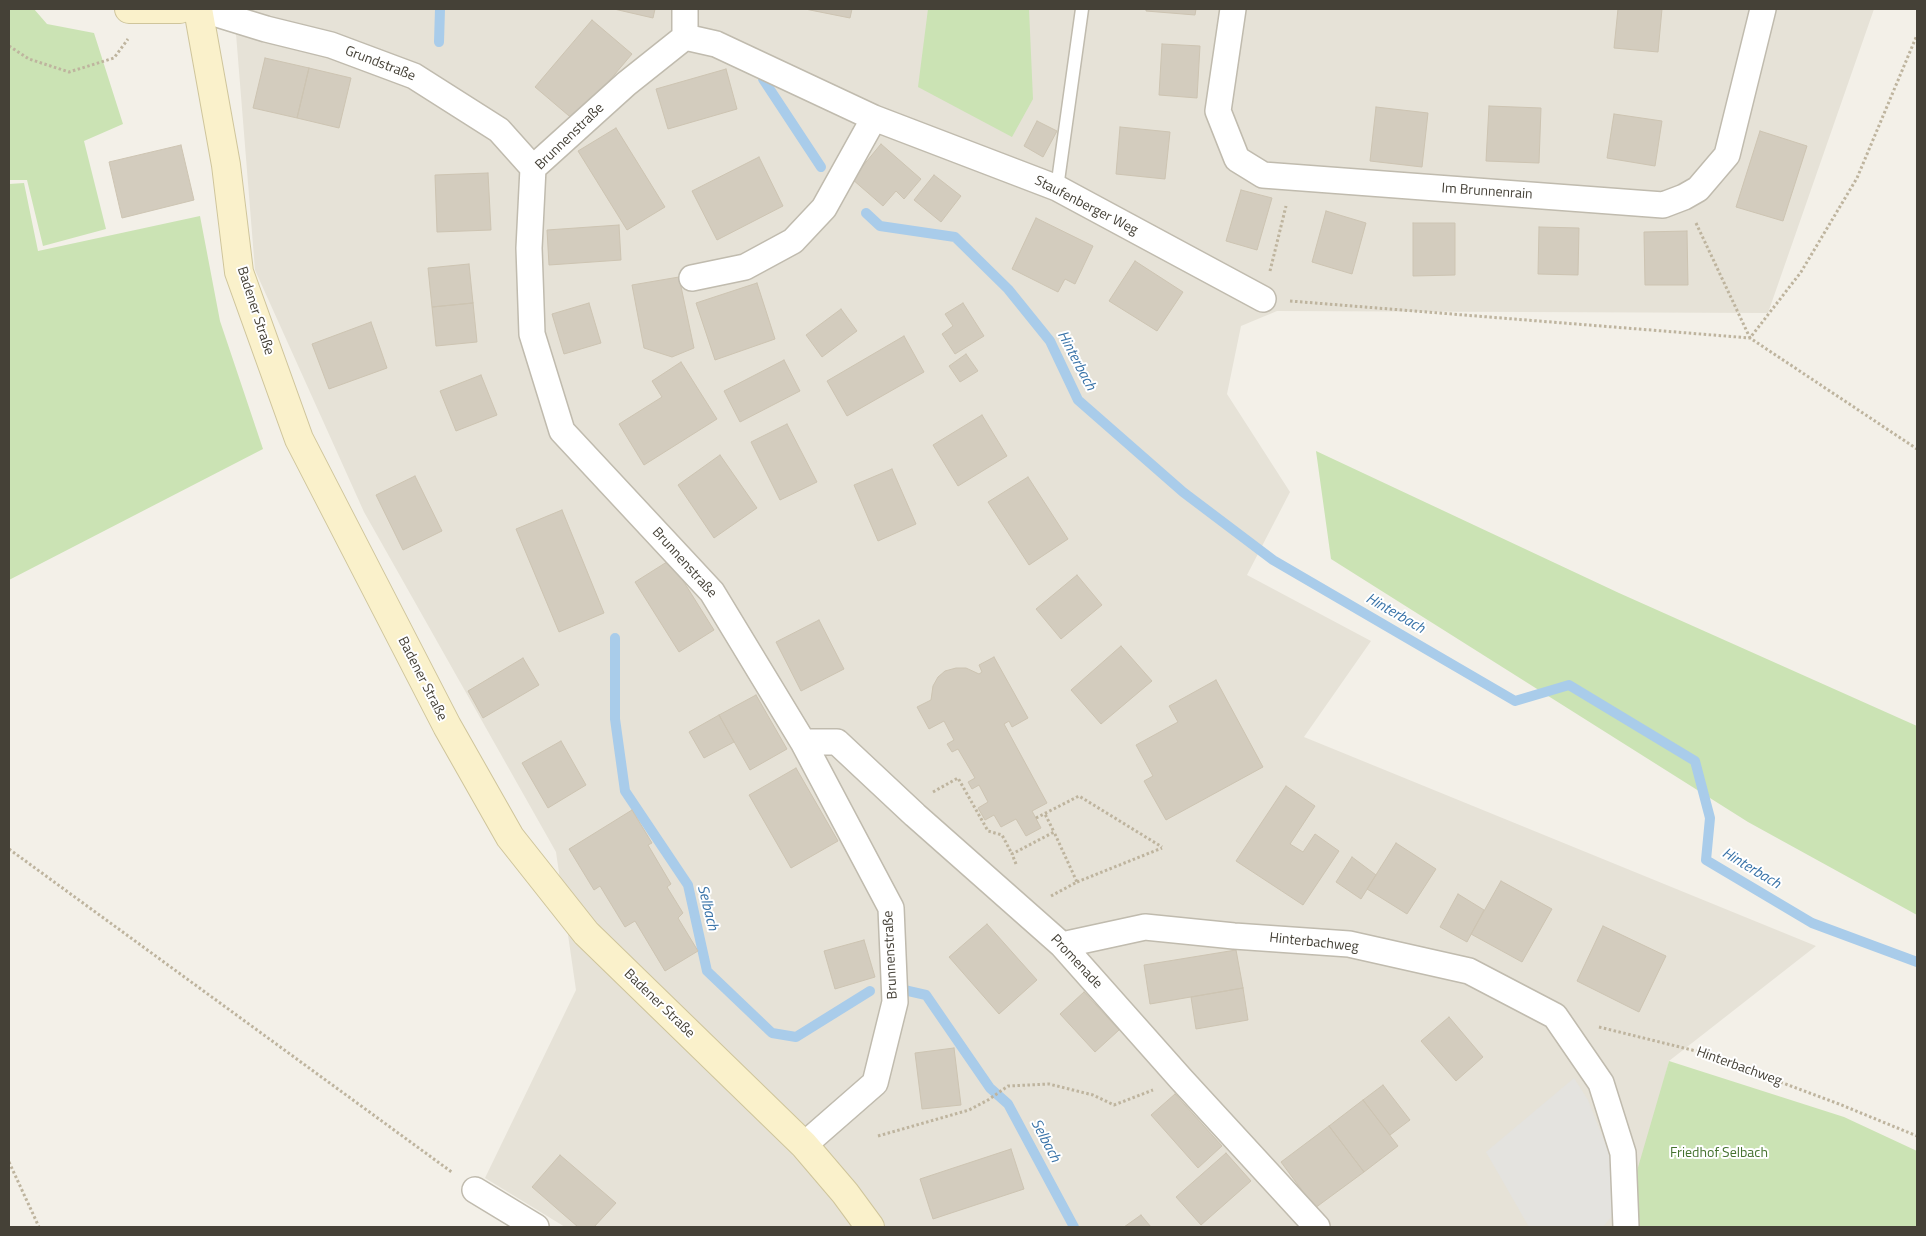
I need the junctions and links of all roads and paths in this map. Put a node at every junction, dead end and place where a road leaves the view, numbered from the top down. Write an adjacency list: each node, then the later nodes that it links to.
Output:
1 (129, 9): 2 (main road)
2 (180, 9)
3 (199, 9): 13 (street, Grundstraße); 36 (main road, Badener Straße)
4 (684, 9): 9 (street)
5 (1082, 9): 15 (lane)
6 (1233, 9): 14 (street, Im Brunnenrain)
7 (1763, 9): 16 (street, Im Brunnenrain)
8 (1917, 35): 19 (path)
9 (684, 37): 12 (street, Staufenberger Weg); 13 (street, Brunnenstraße)
10 (9, 46): 11 (path)
11 (114, 58)
12 (874, 118): 15 (street, Staufenberger Weg); 17 (street)
13 (534, 168): 21 (street, Brunnenstraße)
14 (1293, 177): 16 (street, Im Brunnenrain); 18 (path)
15 (1057, 188): 18 (street, Staufenberger Weg)
16 (1684, 197): 19 (path)
17 (692, 278)
18 (1263, 299): 19 (path)
19 (1750, 338): 20 (path)
20 (1917, 449)
21 (803, 742): 23 (street, Promenade); 36 (street, Brunnenstraße)
22 (1045, 814): 24 (path); 25 (path); 28 (path)
23 (915, 815): 27 (path); 29 (street, Promenade)
24 (1036, 818)
25 (1054, 832): 27 (path); 28 (path)
26 (9, 849): 38 (path)
27 (1012, 854): 29 (path)
28 (1077, 882): 30 (path)
29 (1008, 897): 31 (street, Promenade)
30 (1043, 900)
31 (1062, 945): 32 (street, Hinterbachweg); 33 (street, Promenade)
32 (1555, 1016): 35 (path, Hinterbachweg); 43 (street, Hinterbachweg)
33 (1181, 1079): 34 (path); 42 (street, Promenade)
34 (878, 1136)
35 (1917, 1136)
36 (804, 1145): 41 (main road, Badener Straße)
37 (9, 1162): 39 (path)
38 (475, 1190): 40 (street)
39 (39, 1227)
40 (536, 1227)
41 (870, 1227)
42 (1318, 1227)
43 (1626, 1227)

